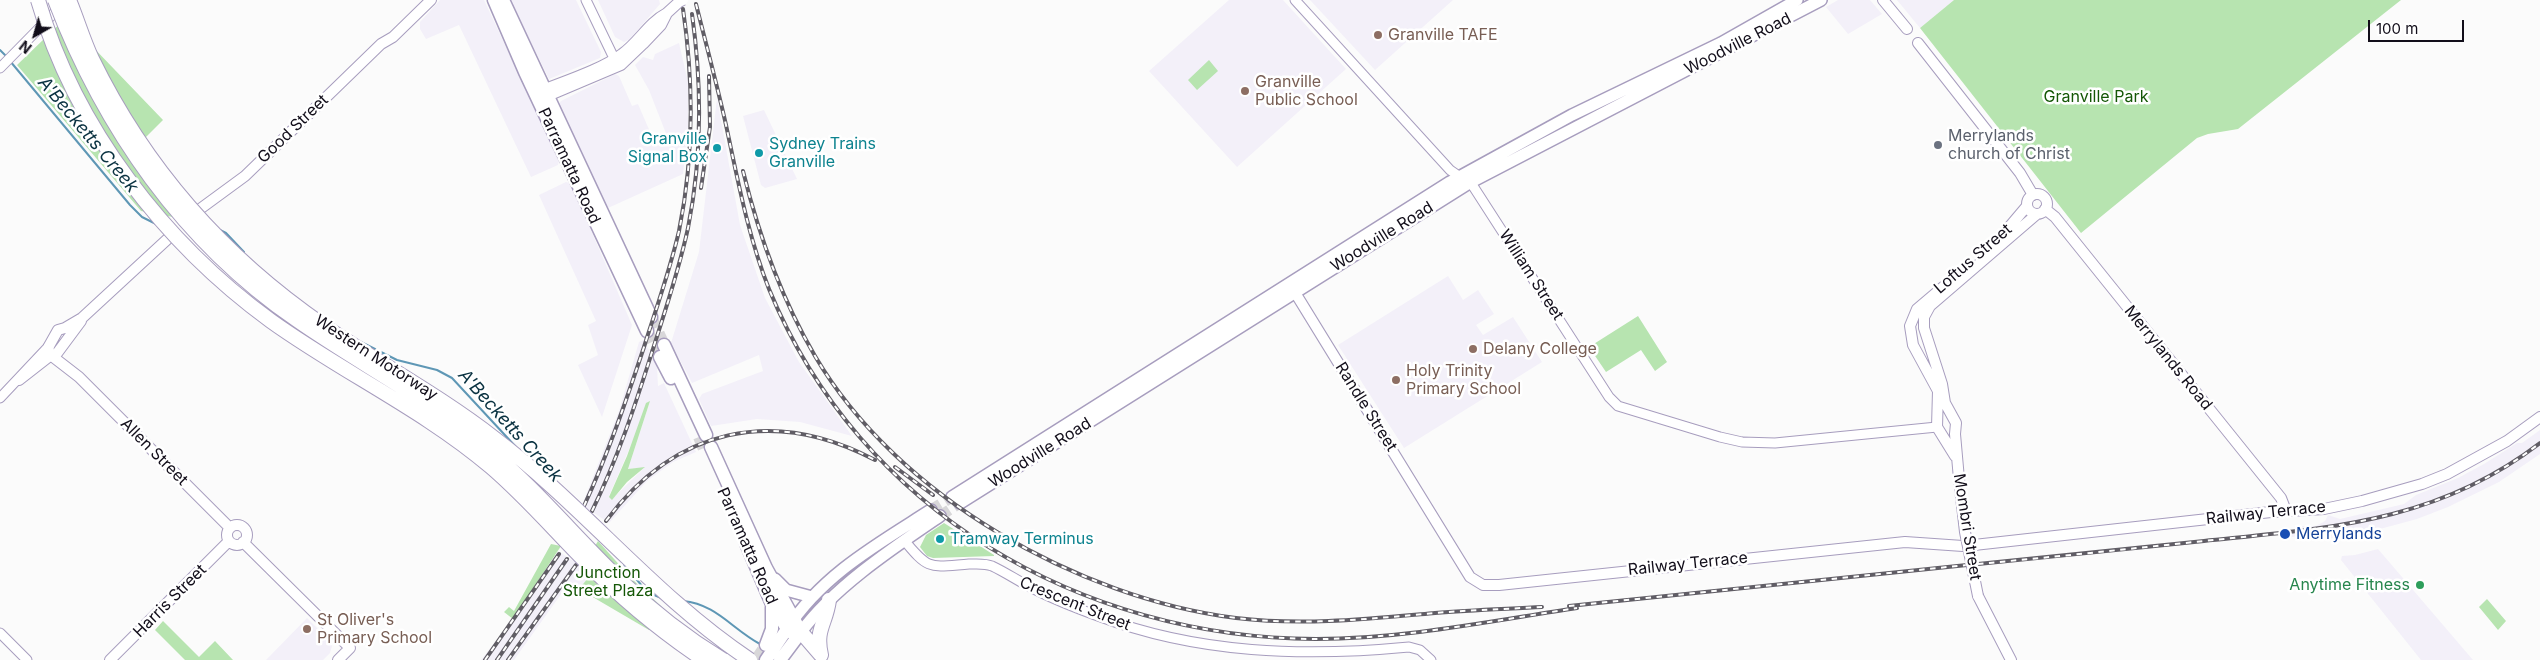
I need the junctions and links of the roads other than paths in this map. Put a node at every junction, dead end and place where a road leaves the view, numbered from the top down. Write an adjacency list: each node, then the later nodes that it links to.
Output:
1 (36, 0): 62 (highway, Western Motorway, bridge)
2 (55, 0): 63 (highway, Western Motorway, bridge)
3 (68, 0): 19 (street); 64 (highway, Western Motorway, bridge)
4 (422, 0): 17 (main road, Good Street)
5 (431, 0): 17 (main road, Good Street)
6 (494, 0): 20 (highway, Parramatta Road)
7 (503, 0): 20 (highway, Parramatta Road)
8 (586, 0): 18 (street)
9 (1296, 0): 21 (street, William Street)
10 (1797, 0): 21 (main road, Woodville Road)
11 (1821, 0): 21 (main road, Woodville Road)
12 (1884, 0): 15 (main road)
13 (681, 1): 14 (main road)
14 (667, 8): 18 (main road)
15 (1907, 29)
16 (1918, 43): 22 (main road)
17 (381, 44): 24 (main road, Good Street)
18 (619, 62): 20 (main road)
19 (1, 67)
20 (541, 95): 29 (highway, Parramatta Road); 30 (highway, Parramatta Road)
21 (1464, 180): 27 (main road, Woodville Road); 38 (street, William Street)
22 (2033, 195): 23 (main road); 25 (main road)
23 (2027, 206): 25 (main road); 28 (main road, Loftus Street)
24 (200, 208)
25 (2041, 212): 28 (main road, Loftus Street); 43 (main road, Merrylands Road)
26 (173, 234): 32 (main road)
27 (1292, 288): 42 (main road, Woodville Road); 45 (main road, Randle Street)
28 (1921, 311): 36 (main road); 38 (main road, Mombri Street)
29 (651, 317)
30 (647, 330)
31 (664, 345): 40 (highway, Parramatta Road)
32 (54, 352): 34 (main road); 44 (main road, Allen Street)
33 (660, 357): 40 (highway, Parramatta Road)
34 (19, 380): 35 (street)
35 (0, 398)
36 (1951, 415): 38 (main road); 39 (main road, Mombri Street)
37 (2540, 418): 43 (main road, Railway Terrace)
38 (1940, 426): 39 (main road); 41 (main road, Mombri Street)
39 (1955, 429): 41 (main road, Mombri Street)
40 (705, 442): 52 (highway, Parramatta Road); 55 (highway, Parramatta Road)
41 (1956, 458): 68 (main road, Mombri Street, bridge)
42 (956, 500)
43 (2286, 511): 49 (main road, Railway Terrace)
44 (230, 528): 47 (main road); 48 (main road)
45 (1443, 531): 50 (main road, Railway Terrace)
46 (904, 540): 51 (main road); 51 (main road); 54 (main road); 67 (street, Crescent Street)
47 (229, 541): 48 (main road); 60 (main road, Harris Street)
48 (243, 542): 61 (main road)
49 (1974, 545)
50 (1963, 546)
51 (863, 554): 53 (main road)
52 (766, 568): 53 (main road); 55 (highway, Parramatta Road)
53 (812, 597): 55 (main road)
54 (829, 600): 55 (main road); 58 (highway)
55 (790, 632): 57 (highway); 58 (highway); 65 (highway); 66 (highway)
56 (0, 633): 59 (street)
57 (766, 645)
58 (823, 658)
59 (26, 660)
60 (110, 660)
61 (338, 660)
62 (704, 660)
63 (723, 660)
64 (750, 660)
65 (766, 660)
66 (780, 660)
67 (1431, 660)
68 (2011, 660)

